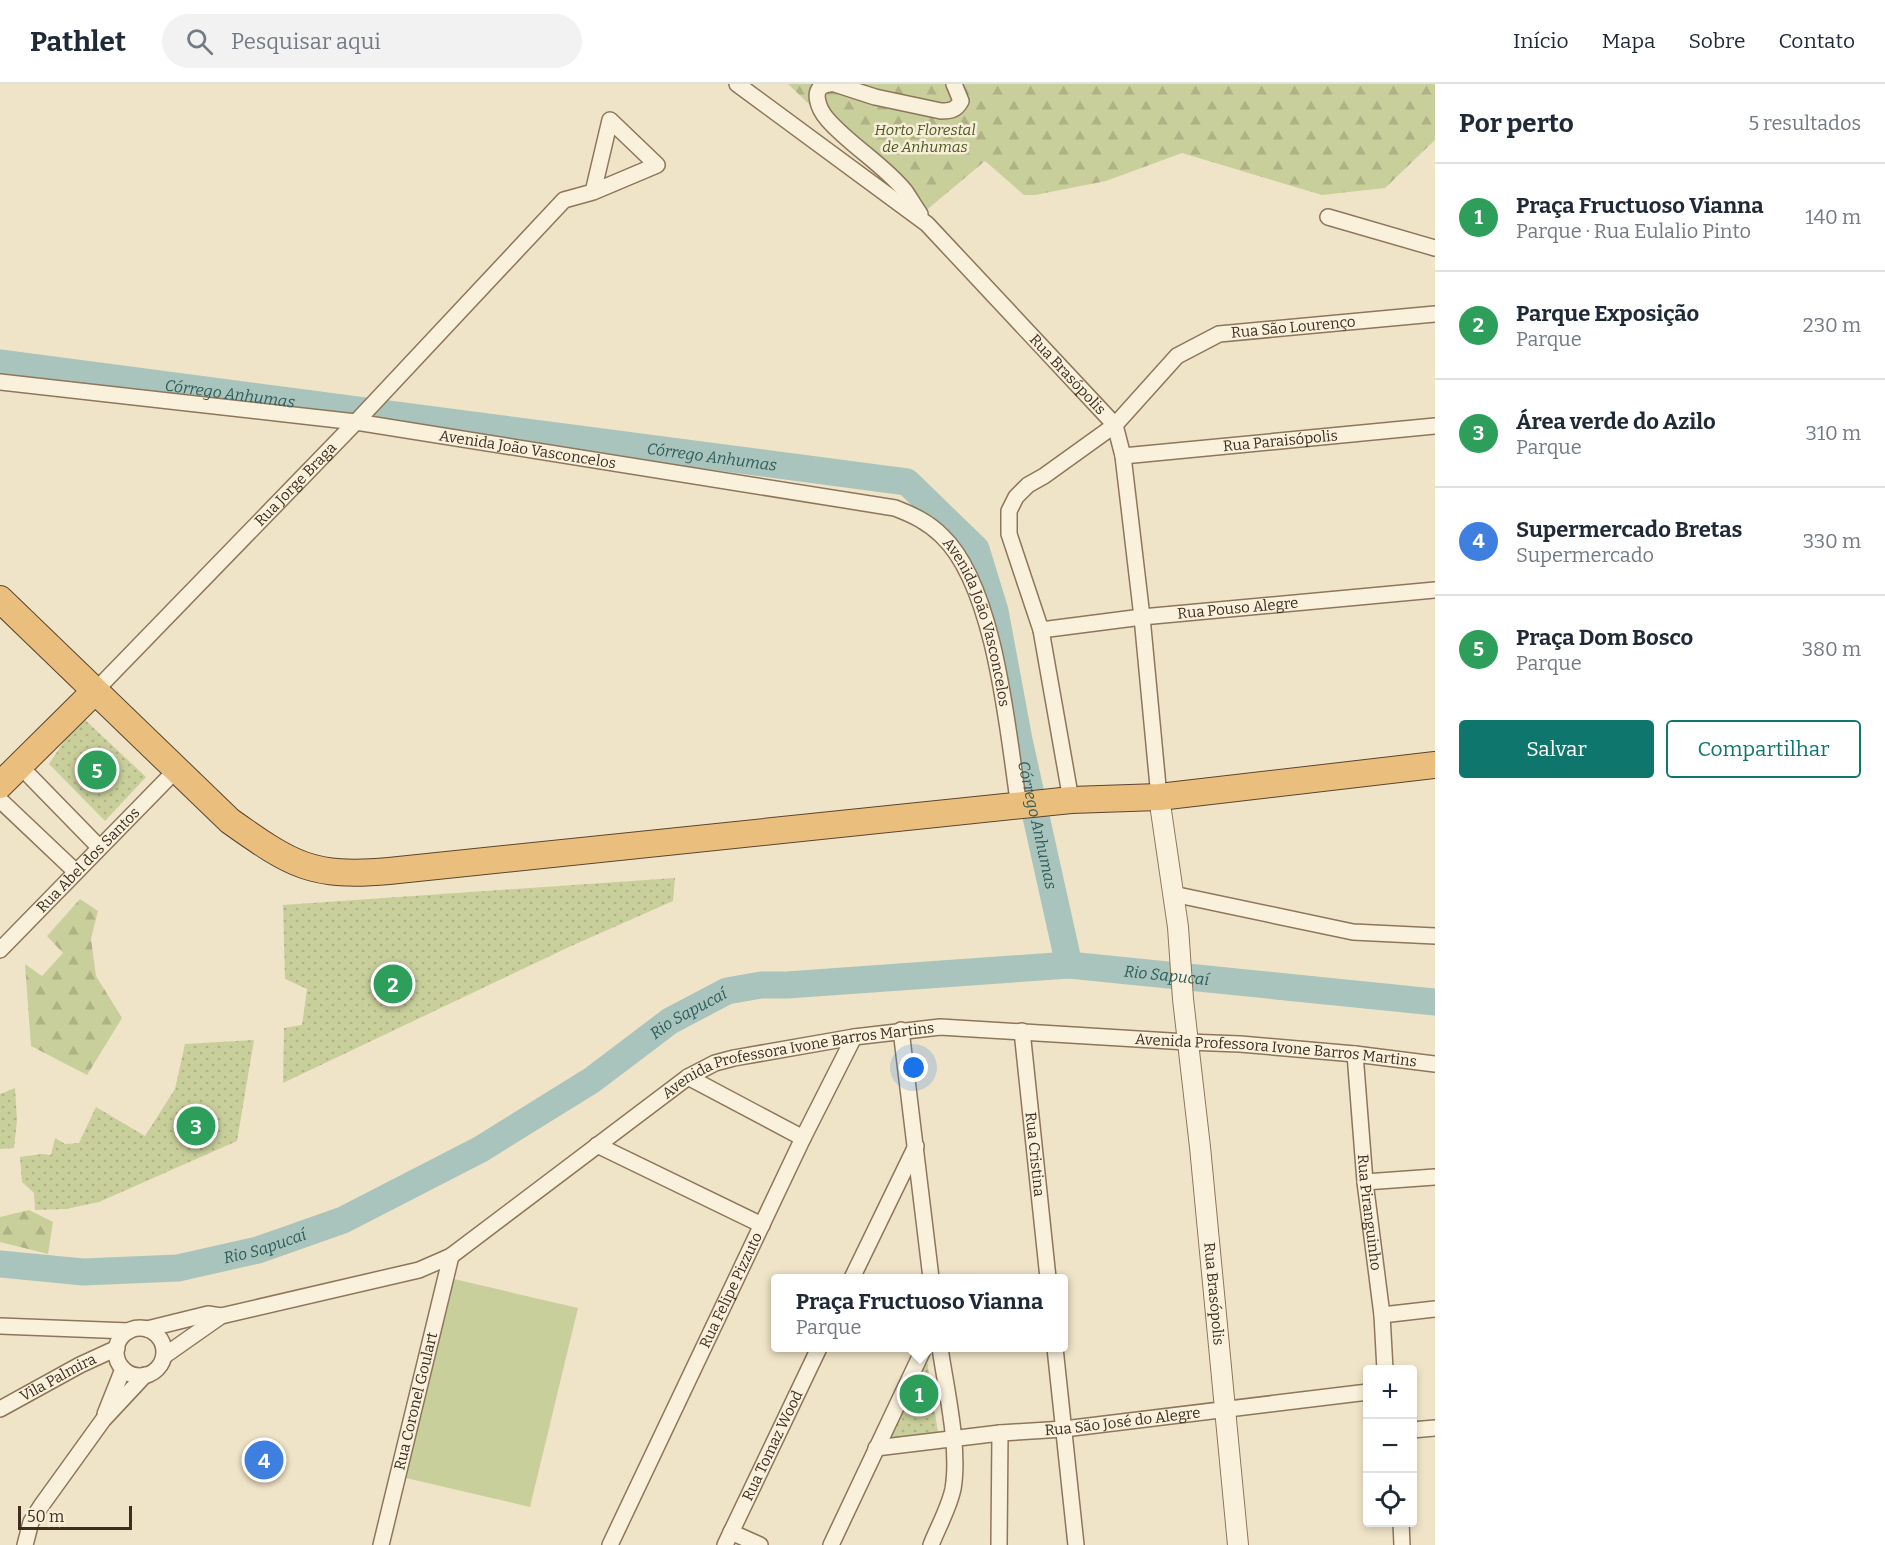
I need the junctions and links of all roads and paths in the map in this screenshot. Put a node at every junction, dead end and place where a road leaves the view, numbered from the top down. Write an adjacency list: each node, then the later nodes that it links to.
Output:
1 (737, 84): 7 (street, Rua Brasópolis)
2 (830, 84): 7 (street)
3 (835, 84): 4 (street)
4 (954, 84)
5 (593, 192): 5 (street, Rua Jorge Braga); 11 (street, Rua Jorge Braga)
6 (1328, 217): 8 (street)
7 (927, 224): 12 (street, Rua Brasópolis)
8 (1435, 248)
9 (1434, 309): 12 (street, Rua São Lourenço)
10 (0, 382): 11 (street, Avenida João Vasconcelos)
11 (358, 421): 19 (street, Rua Jorge Braga); 27 (street, Avenida João Vasconcelos)
12 (1115, 425): 14 (street, Rua Brasópolis); 18 (street, Rua São Lourenço)
13 (1435, 426): 14 (street, Rua Paraisópolis)
14 (1123, 456): 17 (street, Rua Brasópolis)
15 (1435, 590): 17 (street, Rua Pouso Alegre)
16 (0, 599): 19 (highway)
17 (1142, 617): 18 (street, Rua Pouso Alegre); 24 (street, Rua Brasópolis)
18 (1041, 630): 26 (street, Rua São Lourenço)
19 (94, 691): 21 (highway, Rua Jorge Braga); 22 (highway)
20 (1435, 765): 24 (highway)
21 (20, 766): 23 (highway, Rua Jorge Braga); 28 (street)
22 (176, 770): 27 (highway); 28 (street, Rua Abel dos Santos)
23 (0, 785)
24 (1159, 796): 26 (highway); 30 (street, Rua Brasópolis)
25 (0, 800): 29 (street)
26 (1065, 801): 27 (highway)
27 (1024, 806)
28 (99, 848): 29 (street, Rua Abel dos Santos)
29 (76, 872): 32 (street, Rua Abel dos Santos)
30 (1173, 894): 31 (street); 36 (street, Rua Brasópolis)
31 (1435, 936)
32 (0, 950)
33 (901, 1030): 34 (street, Avenida Professora Ivone Barros Martins); 35 (street, Avenida Professora Ivone Barros Martins); 42 (street)
34 (1022, 1031): 36 (street, Avenida Professora Ivone Barros Martins); 49 (street, Rua Cristina)
35 (854, 1037): 39 (street, Avenida Professora Ivone Barros Martins); 40 (street, Rua Felipe Pizzuto)
36 (1187, 1042): 37 (street, Avenida Professora Ivone Barros Martins); 67 (street, Rua Brasópolis)
37 (1355, 1054): 38 (street, Avenida Professora Ivone Barros Martins); 44 (street, Rua Piranguinho)
38 (1435, 1064)
39 (688, 1077): 40 (street); 41 (street, Avenida Professora Ivone Barros Martins)
40 (803, 1137): 45 (street, Rua Felipe Pizzuto)
41 (597, 1145): 45 (street); 46 (street, Avenida Professora Ivone Barros Martins)
42 (916, 1146): 47 (street); 48 (street)
43 (1435, 1177): 44 (street)
44 (1365, 1182): 51 (street, Rua Piranguinho)
45 (762, 1224): 79 (street, Rua Felipe Pizzuto)
46 (451, 1256): 52 (street, Avenida Professora Ivone Barros Martins); 78 (street, Rua Coronel Goulart)
47 (854, 1274)
48 (931, 1274)
49 (1048, 1274)
50 (1435, 1309): 51 (street)
51 (1382, 1315): 62 (street, Rua Piranguinho)
52 (221, 1316): 54 (street, Avenida Professora Ivone Barros Martins); 61 (street, Avenida Professora Ivone Barros Martins)
53 (0, 1326): 55 (street)
54 (147, 1329): 55 (street); 61 (street)
55 (129, 1331): 56 (street)
56 (117, 1348): 63 (street); 66 (street, Vila Palmira)
57 (817, 1352): 76 (street, Rua Tomaz Wood)
58 (922, 1352): 74 (street)
59 (941, 1352): 73 (street)
60 (1056, 1352): 70 (street)
61 (164, 1356): 64 (street)
62 (1385, 1365)
63 (123, 1369): 64 (street); 68 (street)
64 (145, 1375): 68 (street)
65 (1363, 1393): 67 (street, Rua São José do Alegre)
66 (0, 1409)
67 (1225, 1410): 70 (street, Rua São José do Alegre); 85 (street, Rua Brasópolis)
68 (103, 1419): 77 (street)
69 (1435, 1428): 71 (street)
70 (1064, 1429): 72 (street, Rua São José do Alegre); 84 (street)
71 (1417, 1430)
72 (1000, 1433): 73 (street, Rua São José do Alegre); 83 (street)
73 (953, 1440): 74 (street, Rua São José do Alegre); 82 (street)
74 (876, 1448): 81 (street)
75 (1401, 1527): 86 (street)
76 (728, 1538): 80 (street)
77 (25, 1545)
78 (381, 1545)
79 (610, 1545)
80 (760, 1545)
81 (831, 1545)
82 (931, 1545)
83 (999, 1545)
84 (1076, 1545)
85 (1238, 1545)
86 (1402, 1545)

